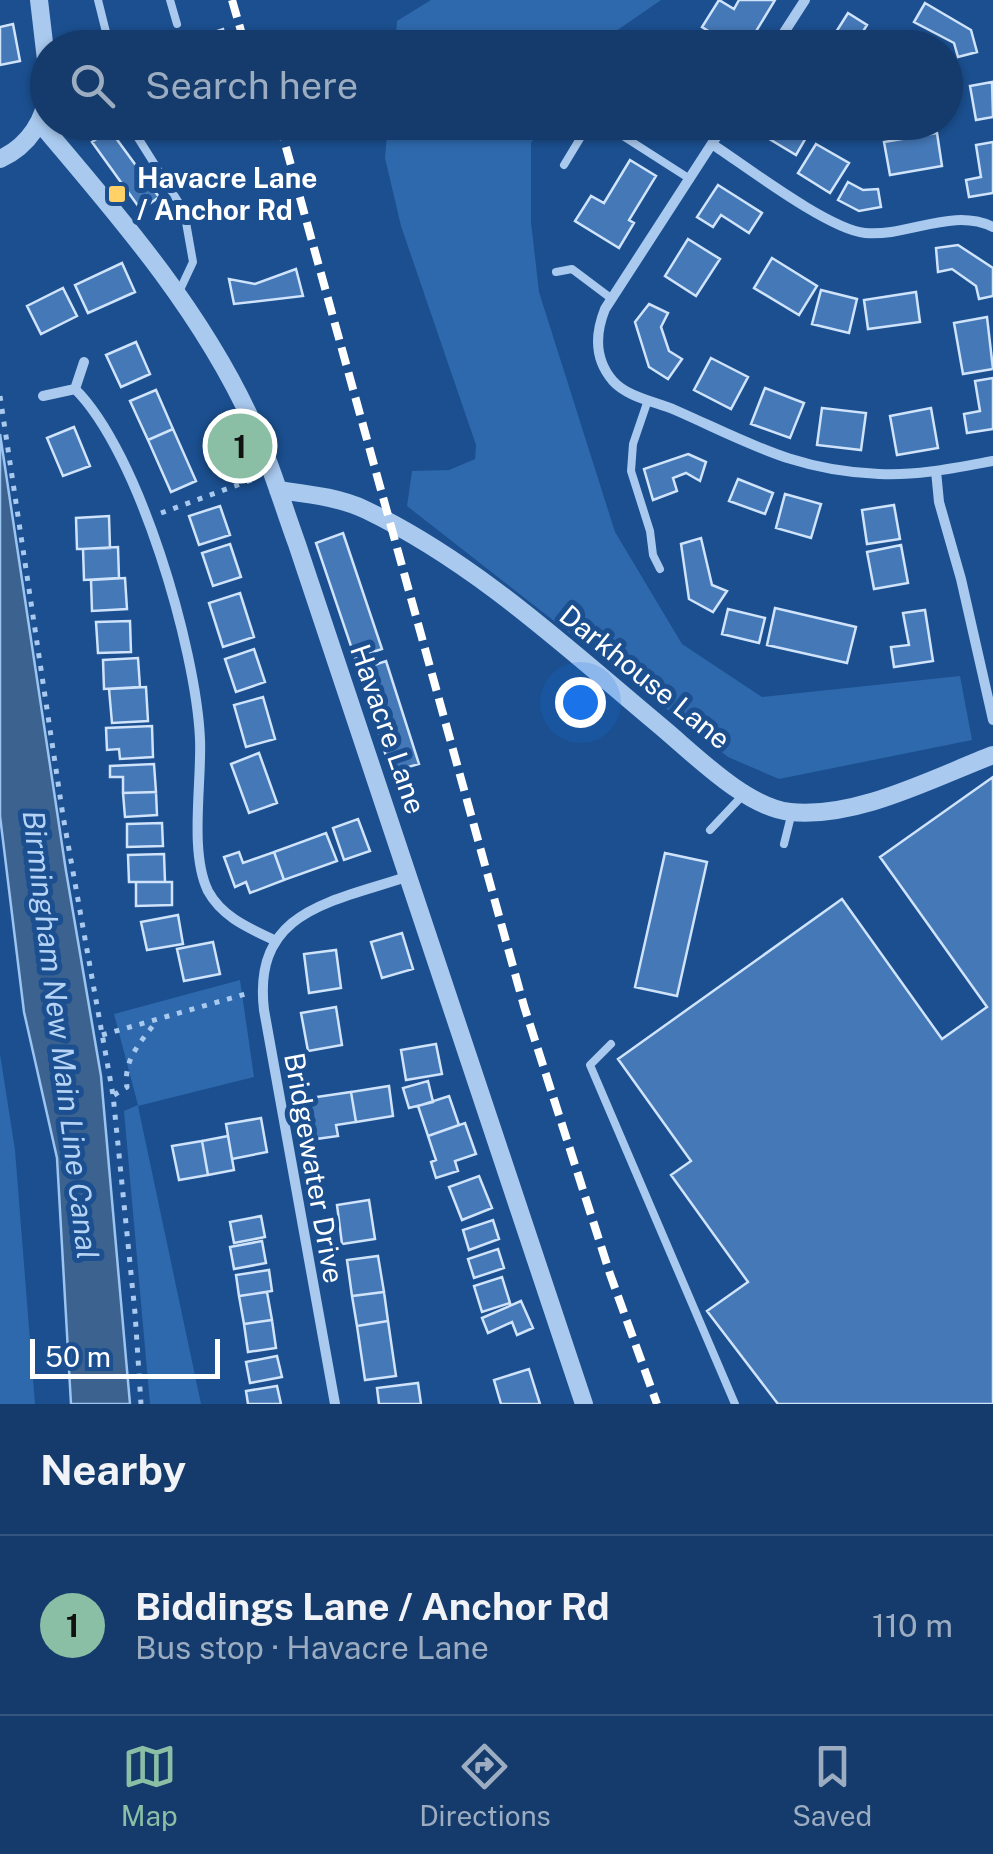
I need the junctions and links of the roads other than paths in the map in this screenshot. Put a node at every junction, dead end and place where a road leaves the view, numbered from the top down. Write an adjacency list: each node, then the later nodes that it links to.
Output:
1 (39, 0): 6 (street)
2 (98, 0): 7 (lane)
3 (170, 0): 5 (lane)
4 (805, 0): 8 (street)
5 (177, 24)
6 (43, 30)
7 (106, 30)
8 (786, 30)
9 (30, 134): 16 (street)
10 (55, 140): 21 (street, Havacre Lane)
11 (139, 140): 21 (lane)
12 (579, 140): 17 (lane)
13 (629, 140): 18 (lane)
14 (715, 140): 15 (street)
15 (712, 144): 18 (street); 19 (street)
16 (0, 160)
17 (564, 165)
18 (690, 179): 22 (street)
19 (993, 227)
20 (556, 272): 22 (lane)
21 (178, 294): 29 (street, Havacre Lane)
22 (612, 298): 26 (street)
23 (84, 362): 24 (street)
24 (75, 390): 25 (street); 39 (street)
25 (43, 396)
26 (648, 400): 28 (street); 30 (lane)
27 (993, 461): 28 (street)
28 (936, 472): 31 (street)
29 (274, 481): 34 (street, Darkhouse Lane); 38 (street, Havacre Lane)
30 (660, 570)
31 (987, 677): 32 (street)
32 (993, 720)
33 (993, 755): 35 (street, Darkhouse Lane)
34 (744, 794): 35 (street, Darkhouse Lane); 36 (lane)
35 (792, 812): 37 (lane)
36 (710, 830)
37 (784, 844)
38 (409, 876): 39 (street); 42 (street, Havacre Lane)
39 (274, 940): 41 (street, Bridgewater Drive)
40 (612, 1044): 43 (lane)
41 (335, 1404)
42 (584, 1404)
43 (735, 1404)

